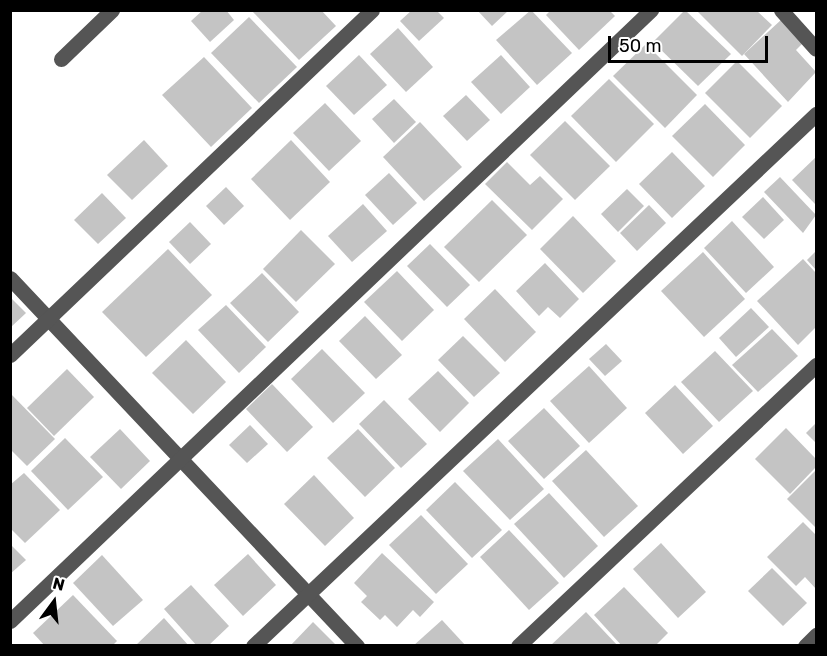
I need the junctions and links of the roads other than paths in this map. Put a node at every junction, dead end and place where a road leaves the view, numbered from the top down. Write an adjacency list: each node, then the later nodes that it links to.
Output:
1 (112, 10): 6 (street)
2 (372, 10): 9 (street)
3 (651, 10): 12 (street)
4 (781, 10): 5 (street)
5 (816, 49)
6 (61, 59)
7 (816, 114): 13 (street)
8 (10, 278): 9 (street)
9 (48, 318): 10 (street); 12 (street)
10 (10, 355)
11 (816, 364): 18 (street)
12 (178, 461): 13 (street); 14 (street)
13 (309, 592): 16 (street); 17 (street)
14 (10, 621)
15 (816, 635): 19 (street)
16 (253, 645)
17 (357, 645)
18 (518, 645)
19 (805, 645)

